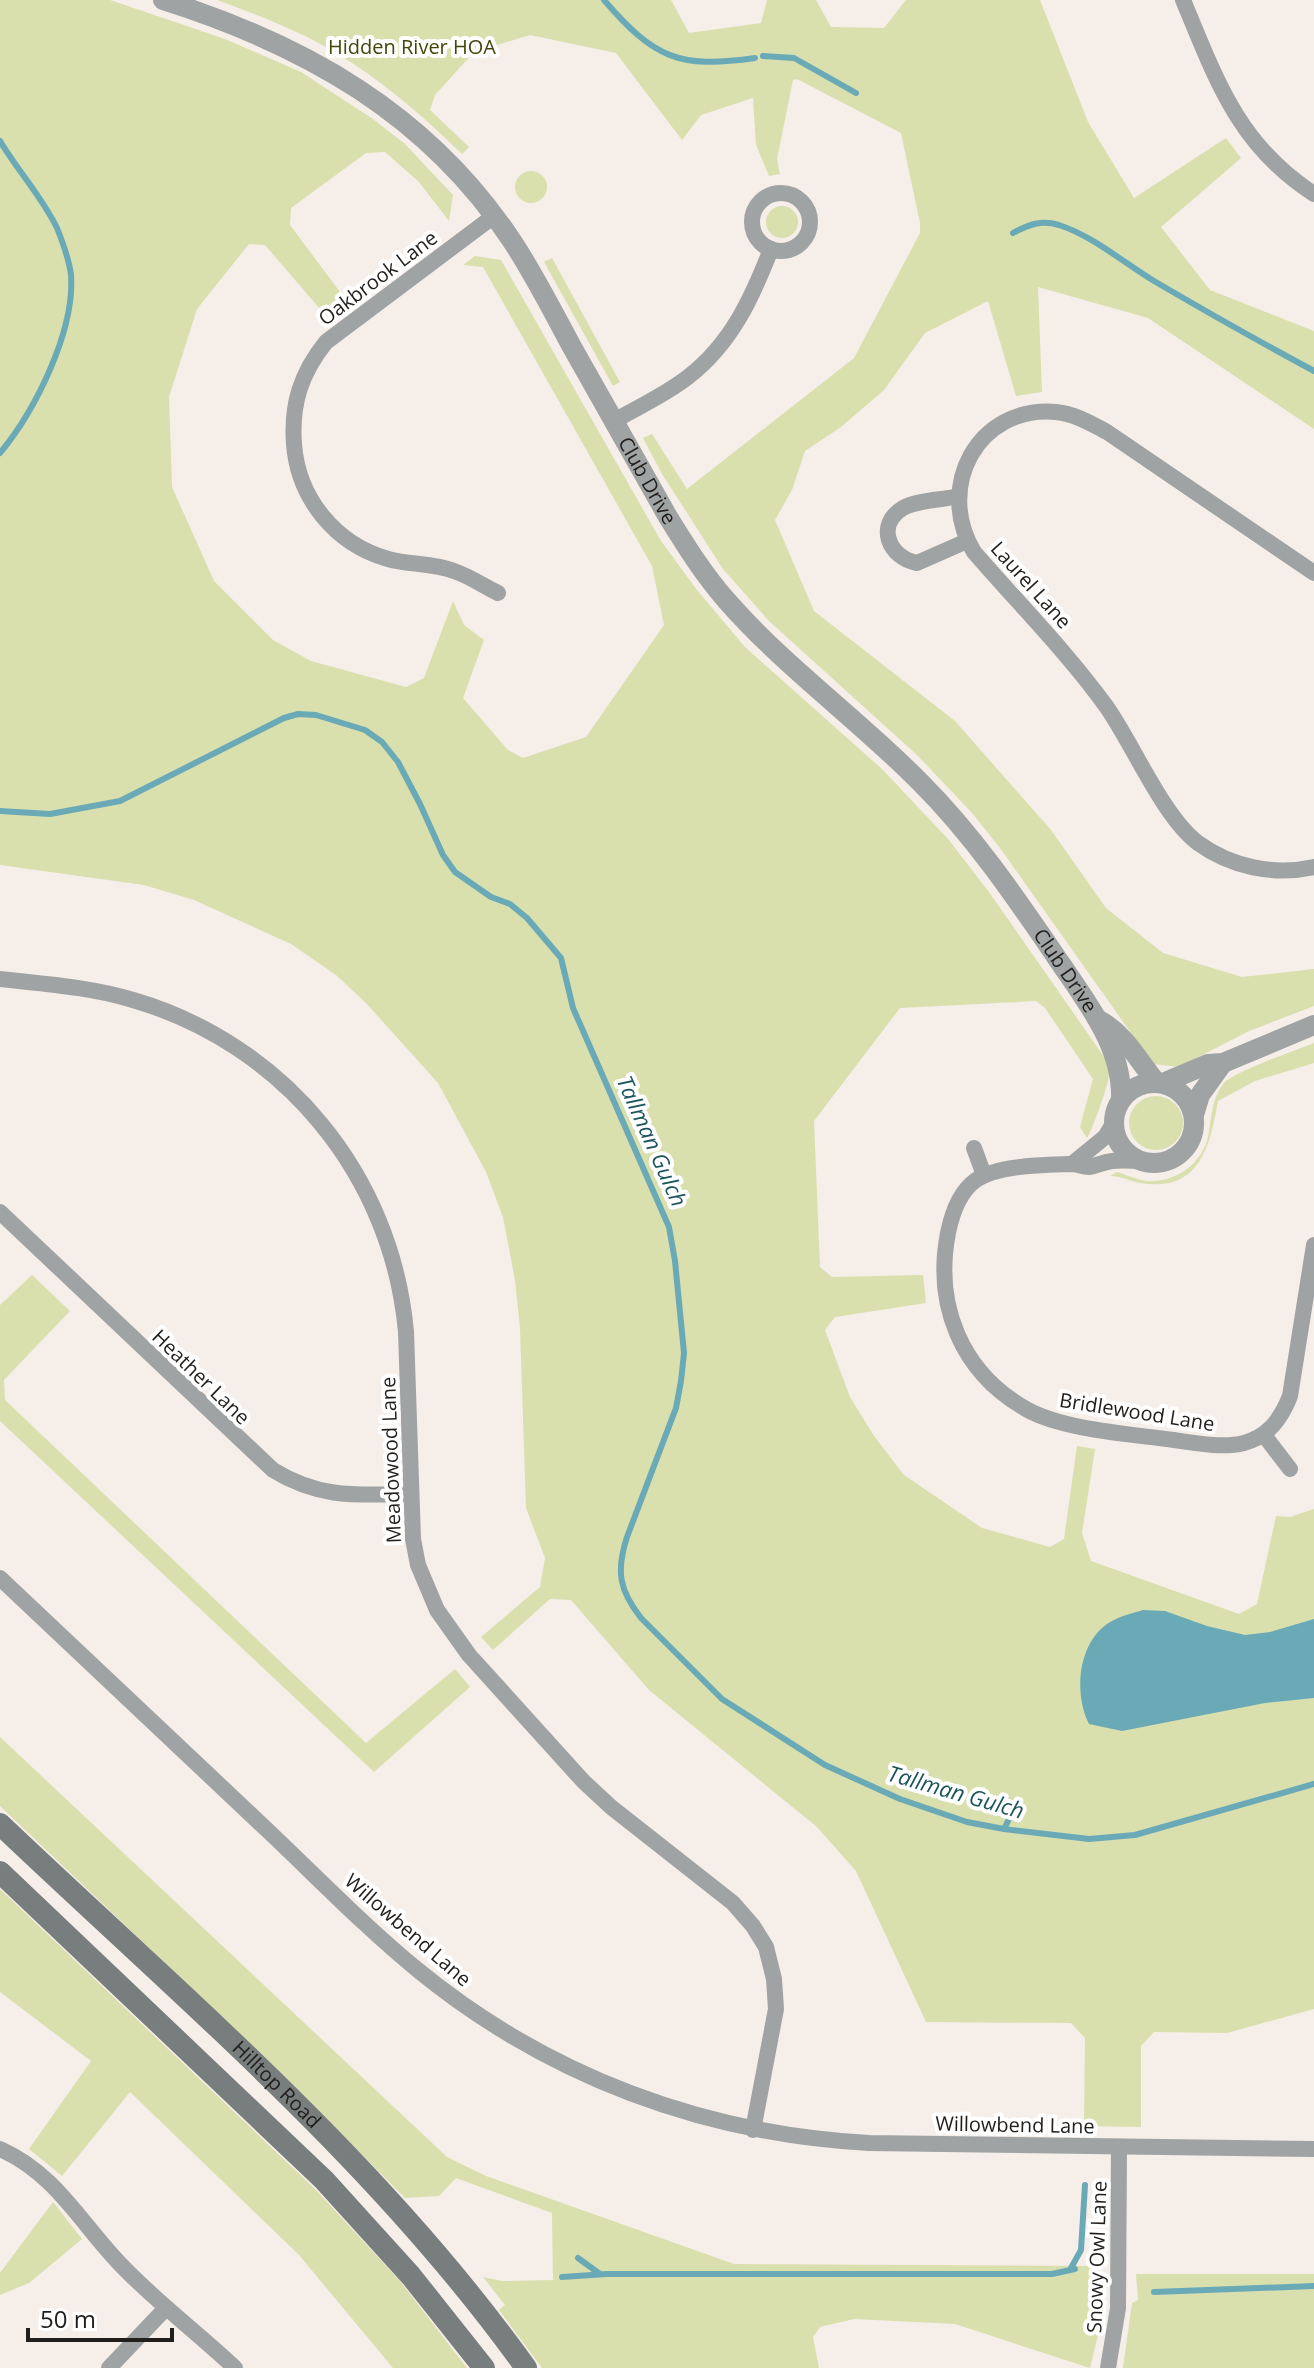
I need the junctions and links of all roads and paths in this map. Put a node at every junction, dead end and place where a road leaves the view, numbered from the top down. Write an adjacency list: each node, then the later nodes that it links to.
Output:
1 (163, 0): 4 (street, Club Drive)
2 (1183, 0): 3 (street)
3 (1314, 194)
4 (494, 216): 6 (street, Club Drive); 10 (street, Oakbrook Lane)
5 (771, 249): 6 (street)
6 (614, 421): 13 (street, Club Drive)
7 (959, 496): 8 (street, Laurel Lane); 8 (street); 9 (street, Laurel Lane)
8 (967, 541): 11 (street, Laurel Lane)
9 (1314, 573)
10 (498, 593)
11 (1314, 867)
12 (0, 979): 28 (street, Meadowood Lane)
13 (1099, 1020): 16 (street, Club Drive); 17 (street, Club Drive)
14 (1314, 1025): 15 (street)
15 (1223, 1063): 16 (street); 18 (street)
16 (1160, 1083): 17 (street); 18 (street)
17 (1121, 1100): 19 (street)
18 (1194, 1115): 21 (street)
19 (1114, 1122): 21 (street); 22 (street)
20 (974, 1148): 23 (street)
21 (1143, 1161): 22 (street)
22 (1072, 1164): 23 (street)
23 (984, 1175): 26 (street, Bridlewood Lane)
24 (0, 1212): 28 (street, Heather Lane)
25 (1314, 1245): 26 (street)
26 (1264, 1435): 27 (street)
27 (1290, 1469)
28 (410, 1494): 32 (street, Meadowood Lane)
29 (0, 1578): 32 (street, Willowbend Lane)
30 (0, 1824): 40 (main road, Hilltop Road)
31 (0, 1872): 39 (main road, Hilltop Road)
32 (753, 2130): 33 (street, Willowbend Lane)
33 (1119, 2147): 35 (street, Willowbend Lane); 41 (street, Snowy Owl Lane)
34 (0, 2149): 36 (street)
35 (1314, 2149)
36 (166, 2308): 37 (street); 38 (street)
37 (109, 2368)
38 (235, 2368)
39 (484, 2368)
40 (526, 2368)
41 (1108, 2368)

